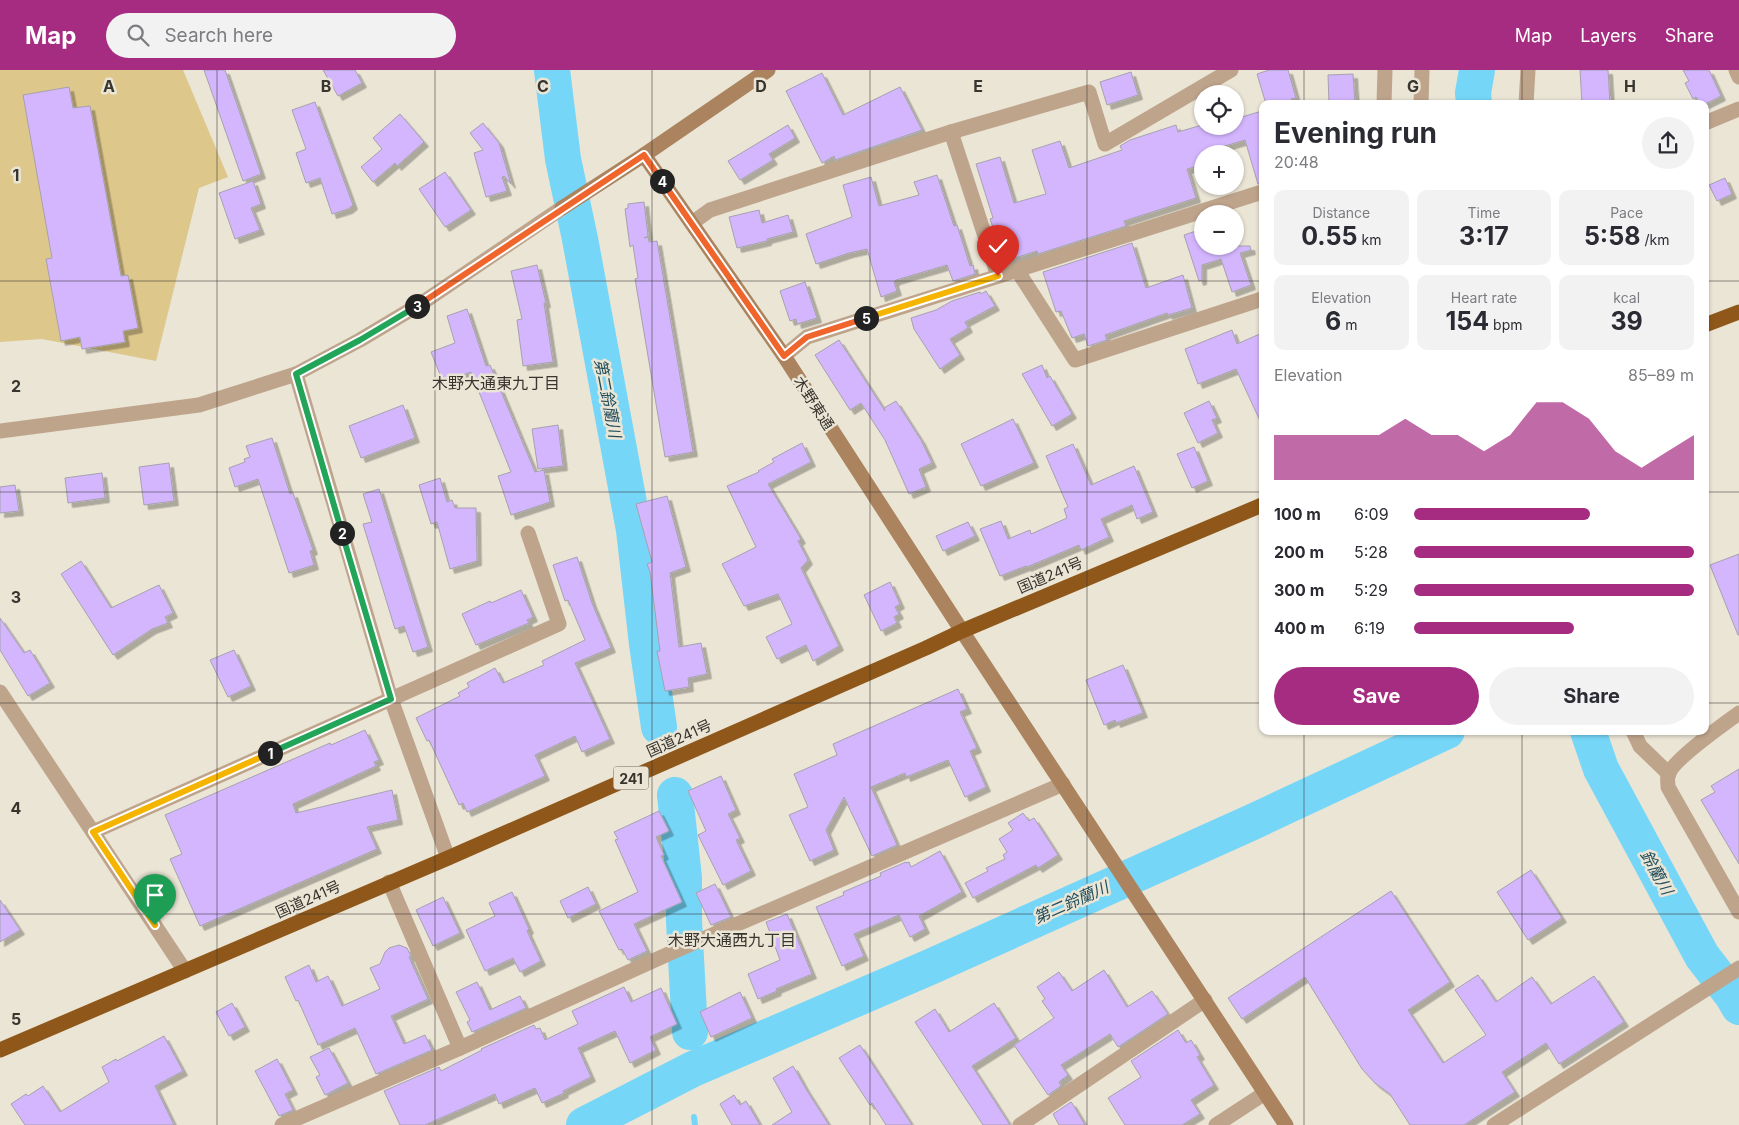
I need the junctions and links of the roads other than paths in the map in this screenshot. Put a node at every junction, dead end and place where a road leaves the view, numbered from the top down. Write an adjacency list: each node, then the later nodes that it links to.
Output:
1 (768, 70): 14 (street)
2 (1231, 70): 13 (street)
3 (1385, 70): 8 (street)
4 (1422, 70): 9 (street)
5 (1528, 70): 10 (street)
6 (1736, 70): 7 (street)
7 (1739, 77)
8 (1384, 100)
9 (1421, 100)
10 (1526, 100)
11 (1739, 109): 12 (street)
12 (1709, 121)
13 (951, 132): 16 (street); 18 (street)
14 (644, 155): 16 (street, 木野東通); 23 (street)
15 (1259, 194): 17 (street)
16 (692, 223): 22 (street, 木野東通)
17 (1017, 270): 18 (street); 19 (street)
18 (998, 276): 22 (street)
19 (1259, 300)
20 (1739, 312): 21 (highway)
21 (1709, 323)
22 (784, 356): 27 (street, 木野東通)
23 (296, 374): 24 (street); 29 (street)
24 (0, 431)
25 (1259, 506): 27 (highway, 国道241号 / 241)
26 (528, 533): 29 (street)
27 (962, 631): 33 (street, 木野東通); 35 (highway, 国道241号 / 241)
28 (0, 692): 34 (street)
29 (391, 699): 34 (street); 35 (street)
30 (1739, 713): 32 (street)
31 (1635, 735): 32 (street)
32 (1668, 774): 37 (street)
33 (1063, 784): 40 (street, 木野東通); 41 (street)
34 (93, 832): 39 (street)
35 (448, 858): 36 (highway, 国道241号 / 241)
36 (388, 882): 39 (highway, 国道241号 / 241); 41 (street)
37 (1739, 912)
38 (1739, 968): 48 (street)
39 (185, 971): 42 (highway, 国道241号 / 241)
40 (1205, 1000): 43 (street, 木野東通); 45 (street)
41 (460, 1048): 44 (street)
42 (0, 1050)
43 (1266, 1093): 46 (street); 47 (street, 木野東通)
44 (282, 1125)
45 (1020, 1125)
46 (1216, 1125)
47 (1286, 1125)
48 (1494, 1125)

